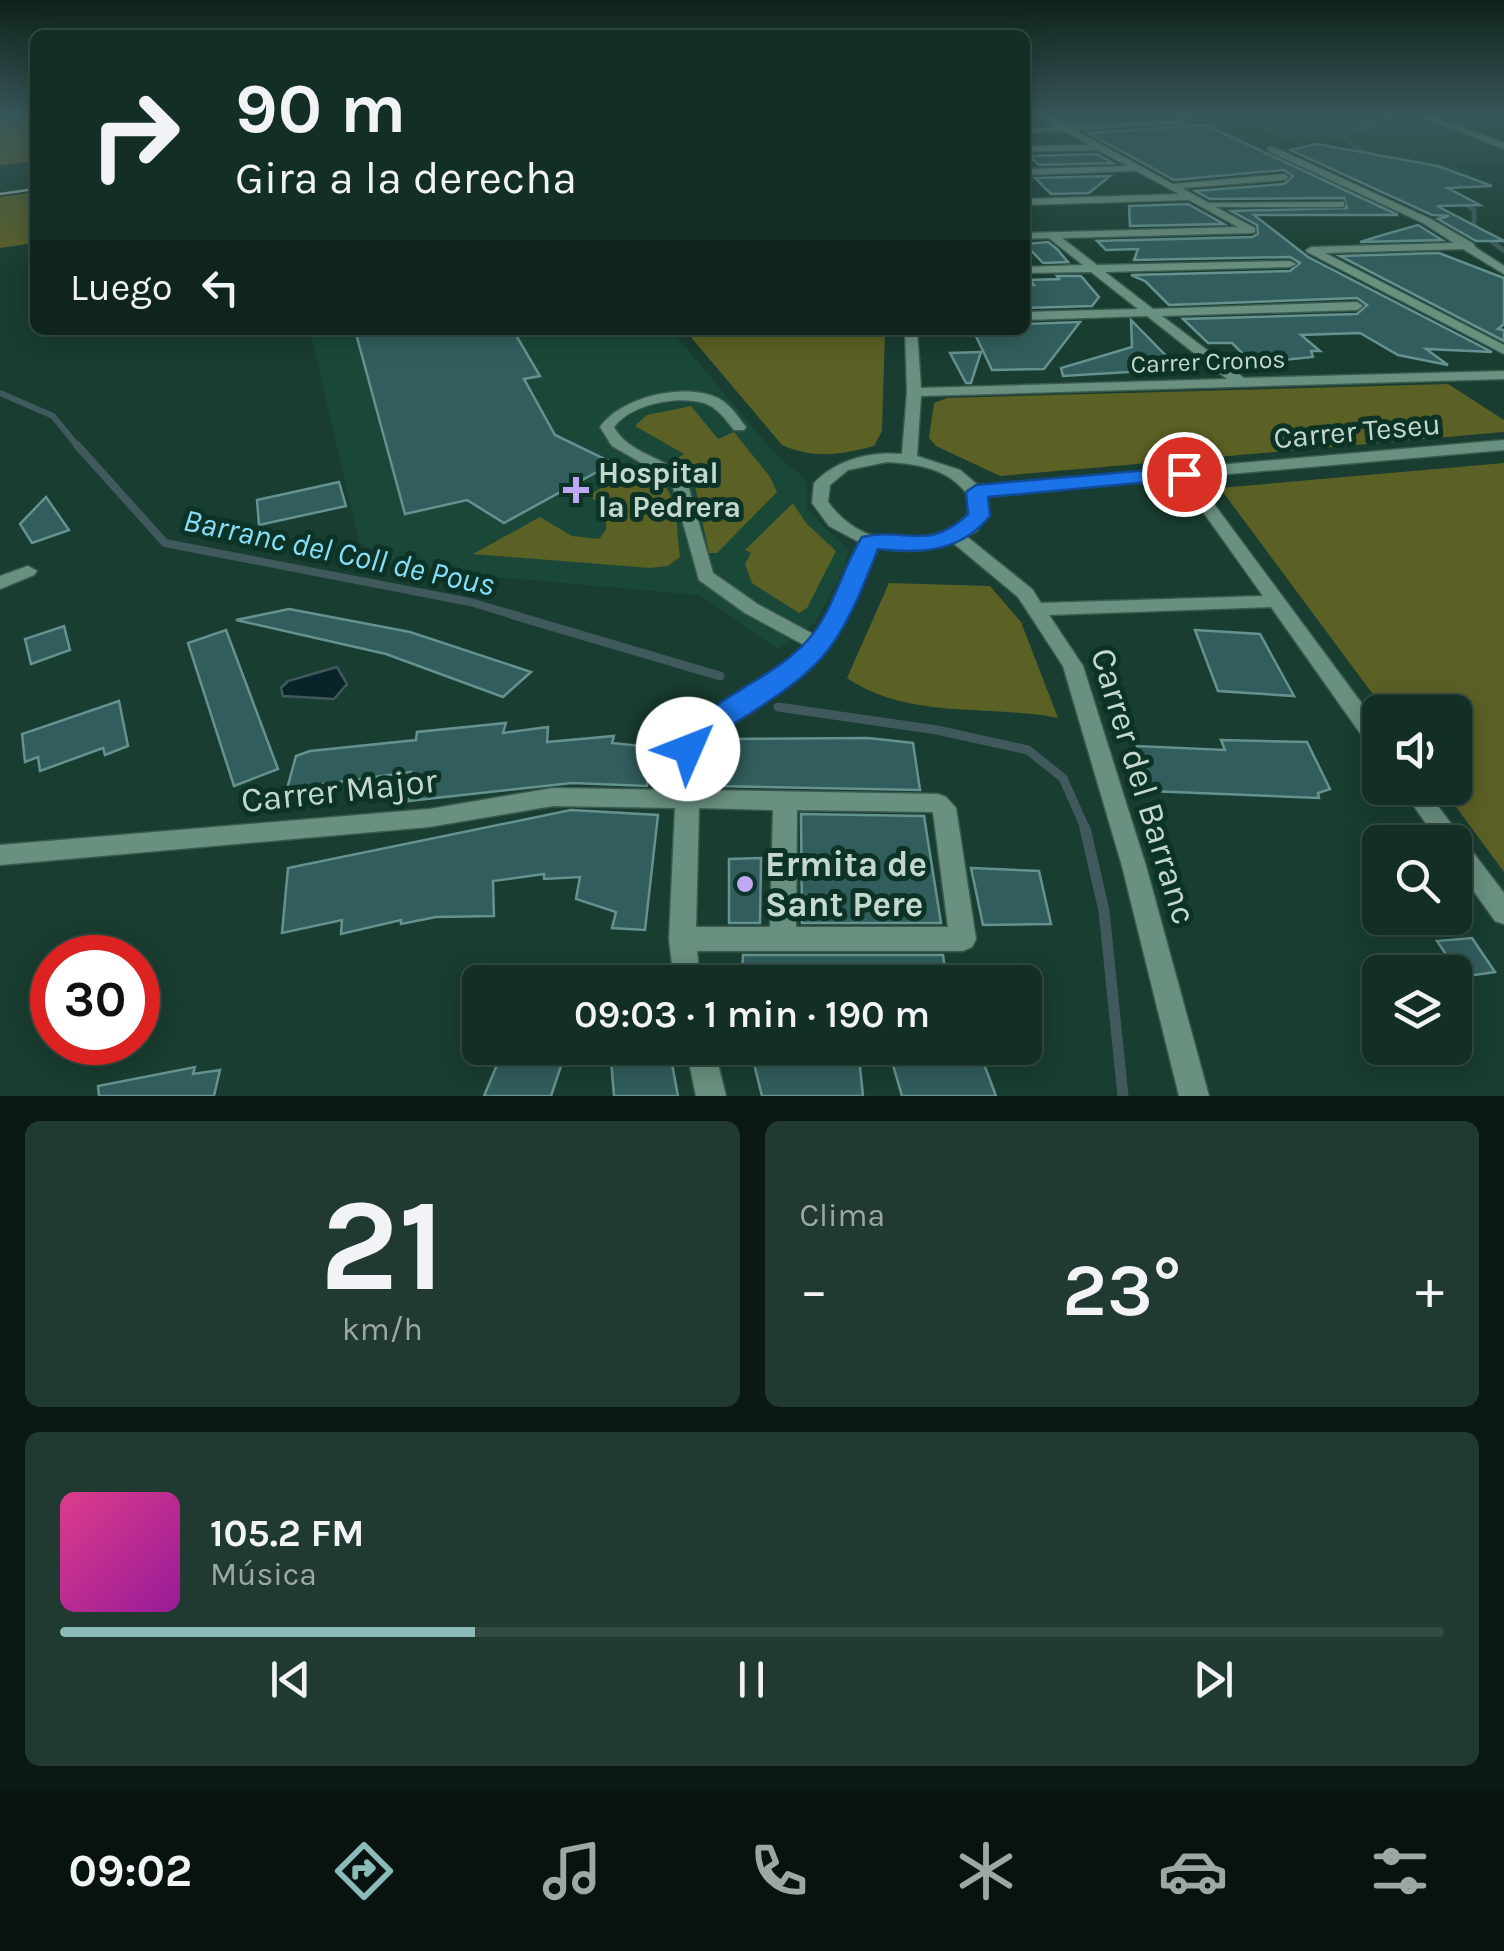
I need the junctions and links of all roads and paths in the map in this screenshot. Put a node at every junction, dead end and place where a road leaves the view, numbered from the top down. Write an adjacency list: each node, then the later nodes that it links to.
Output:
1 (1137, 168): 4 (street)
2 (1141, 168): 6 (street)
3 (1310, 168): 13 (street)
4 (1030, 172)
5 (1284, 177): 6 (street)
6 (1175, 186): 7 (street)
7 (1194, 196): 8 (street); 9 (street)
8 (1030, 202)
9 (1207, 204): 10 (street); 11 (street)
10 (1340, 204)
11 (1051, 235): 12 (street); 17 (street)
12 (1030, 236)
13 (1470, 246): 14 (street); 24 (street)
14 (1486, 256): 15 (street); 19 (street)
15 (1504, 261)
16 (1290, 264): 17 (street)
17 (1094, 269): 18 (street); 21 (street)
18 (1030, 270)
19 (1504, 271)
20 (1357, 306): 21 (street)
21 (1152, 313): 22 (street); 26 (street)
22 (1030, 316)
23 (911, 335): 27 (street)
24 (1504, 350)
25 (1504, 376): 26 (street, Carrer Cronos)
26 (1241, 383): 27 (street, Carrer Cronos)
27 (914, 392): 30 (street)
28 (739, 427): 39 (street)
29 (1504, 445): 31 (street, Carrer Teseu)
30 (908, 458): 32 (street); 34 (street)
31 (1184, 474): 32 (street, Carrer Teseu); 37 (street)
32 (976, 492): 33 (street)
33 (957, 537): 34 (street); 38 (street, Carrer del Barranc)
34 (870, 542): 39 (street)
35 (28, 571): 36 (street)
36 (0, 583)
37 (1276, 601): 38 (street); 40 (street)
38 (1038, 609): 51 (street, Carrer del Barranc)
39 (818, 644): 41 (street)
40 (1362, 719)
41 (684, 800): 42 (street, Carrer Major); 43 (street, Carrer Major); 47 (street)
42 (785, 803): 46 (street); 46 (street, Carrer Major)
43 (0, 855)
44 (1472, 869): 45 (street)
45 (1504, 913)
46 (782, 938): 47 (street)
47 (682, 940): 48 (street)
48 (685, 965)
49 (704, 1065): 50 (street)
50 (711, 1096)
51 (1194, 1096)

